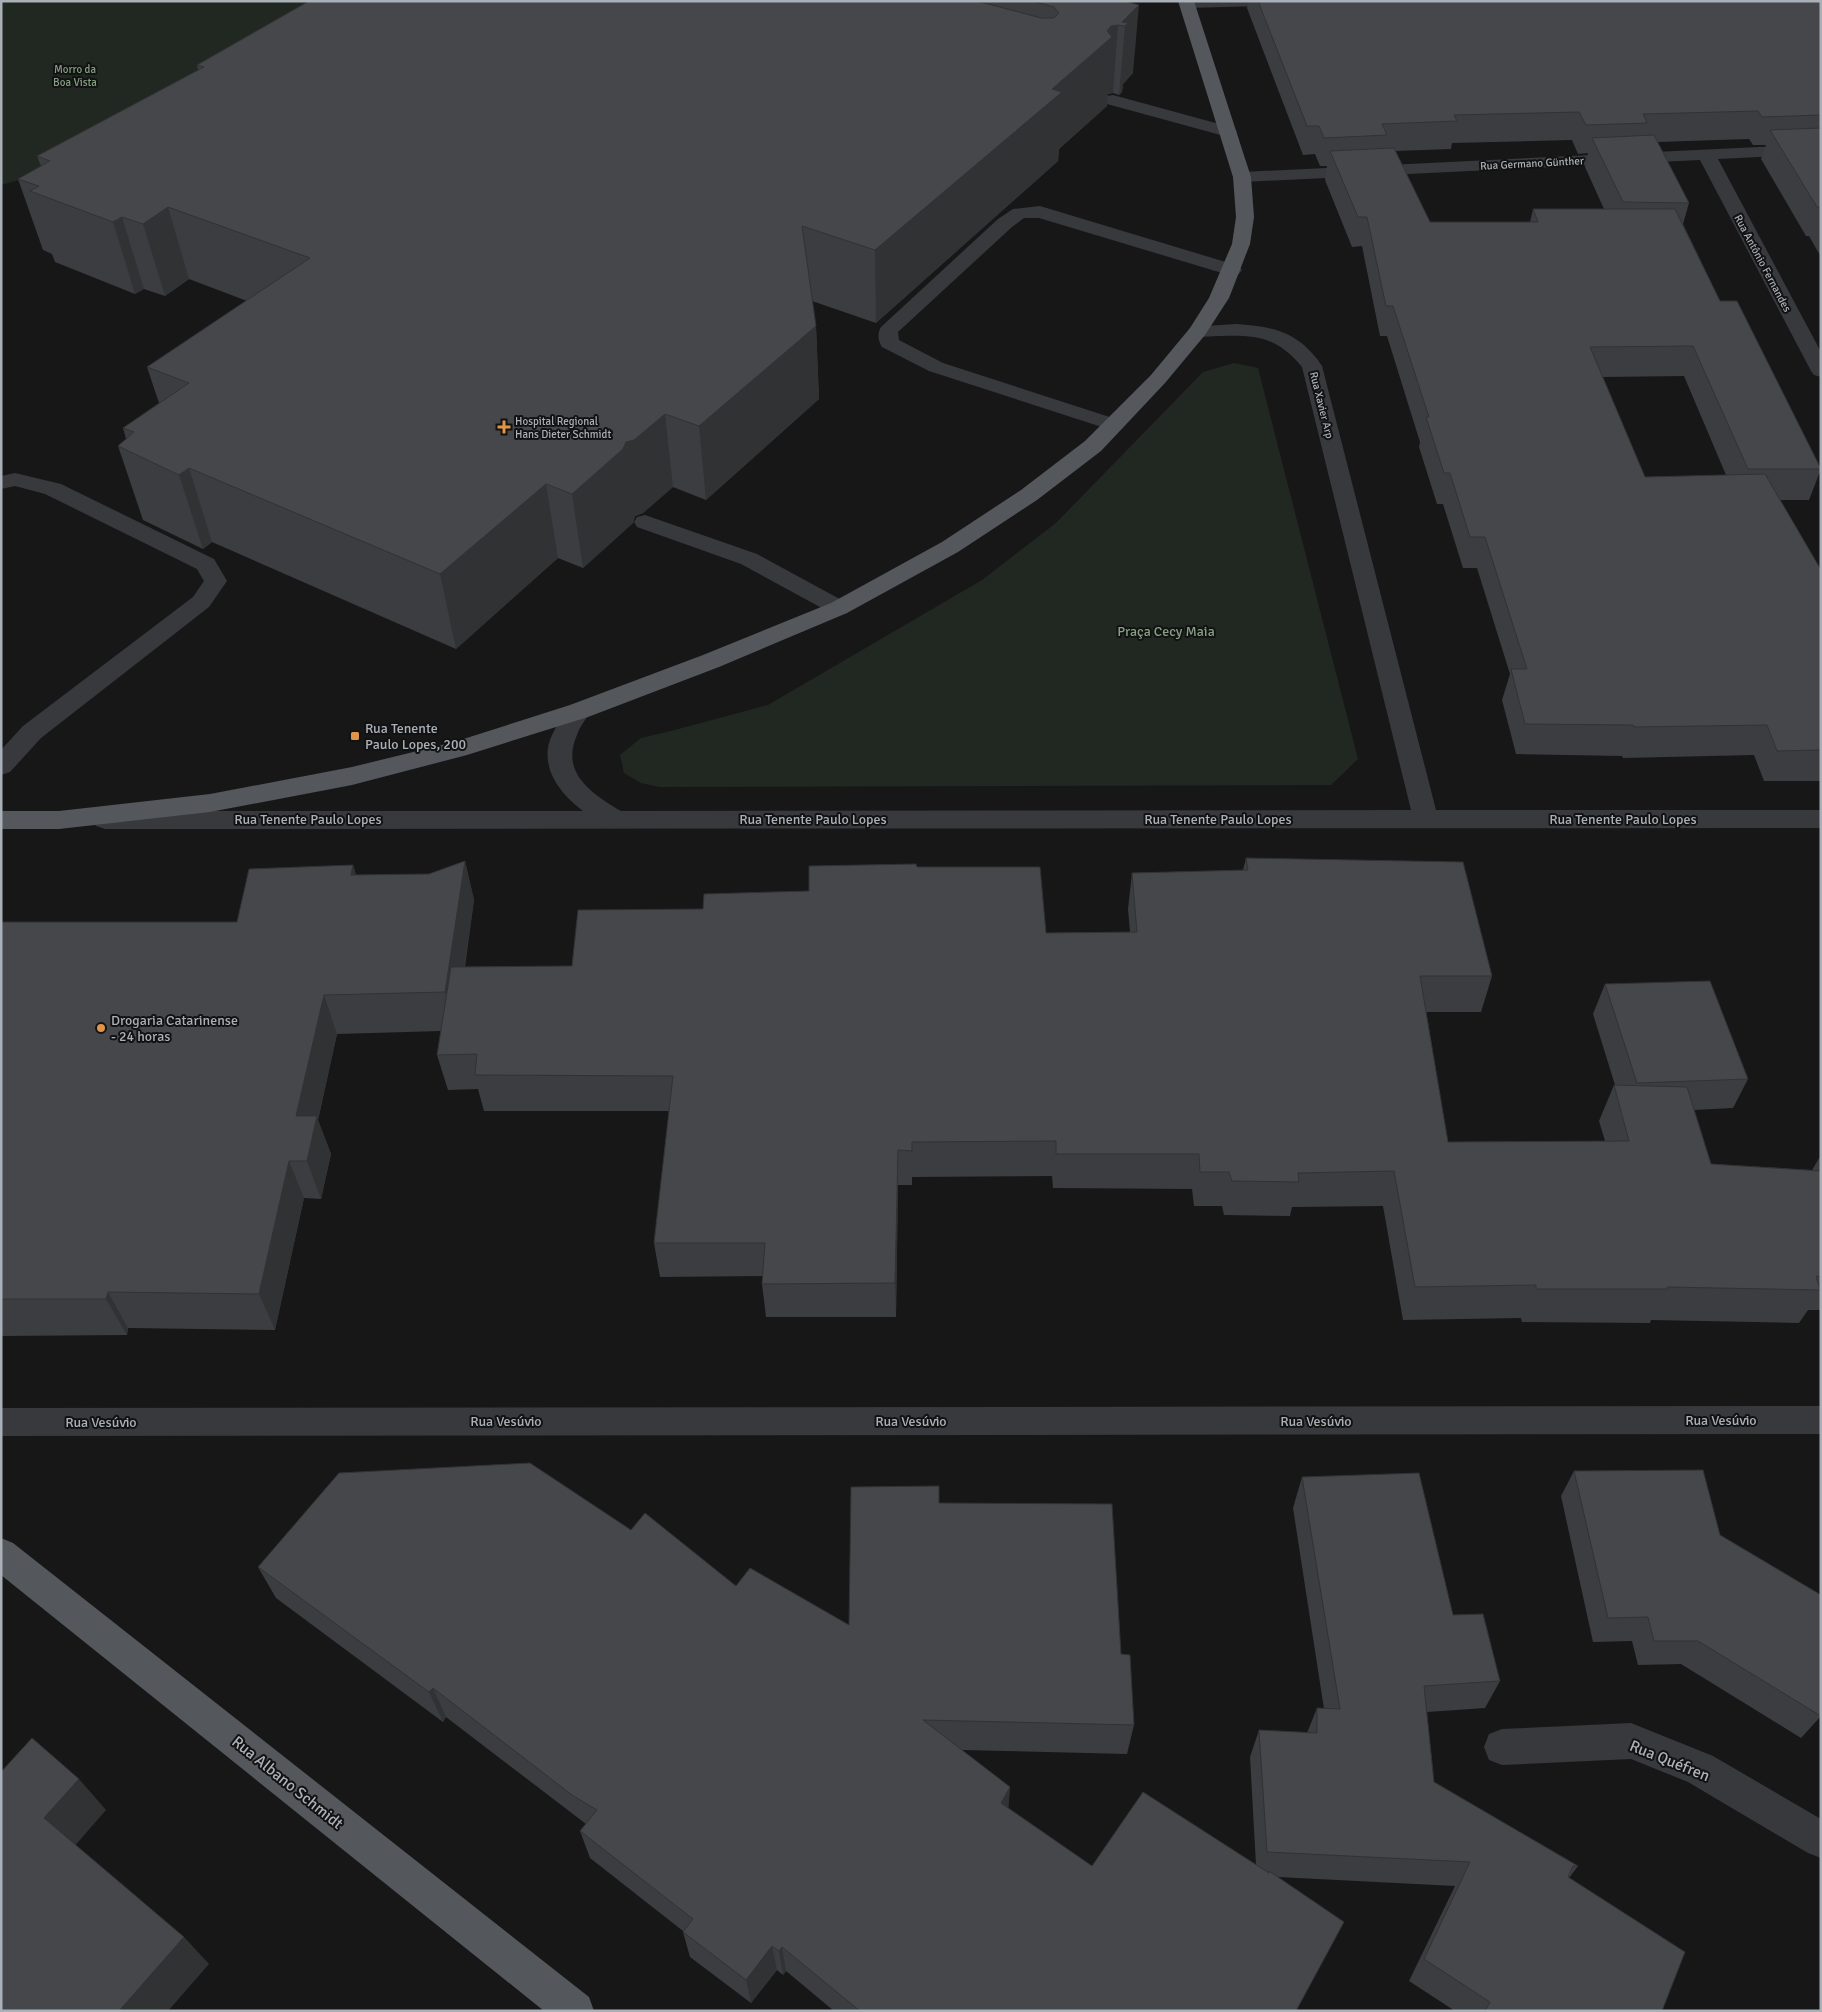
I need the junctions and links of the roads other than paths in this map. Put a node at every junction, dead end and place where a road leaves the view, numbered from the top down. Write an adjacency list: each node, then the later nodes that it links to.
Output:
1 (1261, 1): 2 (street)
2 (1186, 2): 4 (main road)
3 (1113, 100): 4 (street)
4 (1228, 132): 7 (main road)
5 (1821, 149): 6 (street, Rua Germano Günther)
6 (1706, 154): 7 (street, Rua Germano Günther); 10 (street, Rua Antônio Fernandes)
7 (1242, 177): 8 (main road)
8 (1232, 270): 9 (main road); 11 (street)
9 (1198, 331): 11 (main road); 18 (street, Rua Xavier Arp)
10 (1821, 371)
11 (1115, 424): 14 (main road)
12 (1, 483): 16 (street)
13 (645, 522): 14 (street)
14 (839, 608): 15 (main road)
15 (579, 711): 17 (street, Rua Tenente Paulo Lopes); 21 (main road)
16 (1, 766)
17 (615, 818): 18 (street, Rua Tenente Paulo Lopes); 21 (street, Rua Tenente Paulo Lopes)
18 (1426, 819): 19 (street, Rua Tenente Paulo Lopes)
19 (1821, 819)
20 (1, 820): 21 (main road, Rua Tenente Paulo Lopes)
21 (59, 820)
22 (1821, 1420): 23 (street, Rua Vesúvio)
23 (1, 1422)
24 (1, 1554): 27 (main road, Rua Albano Schmidt)
25 (1502, 1747): 26 (street, Rua Quéfren)
26 (1821, 1840)
27 (575, 2011)

